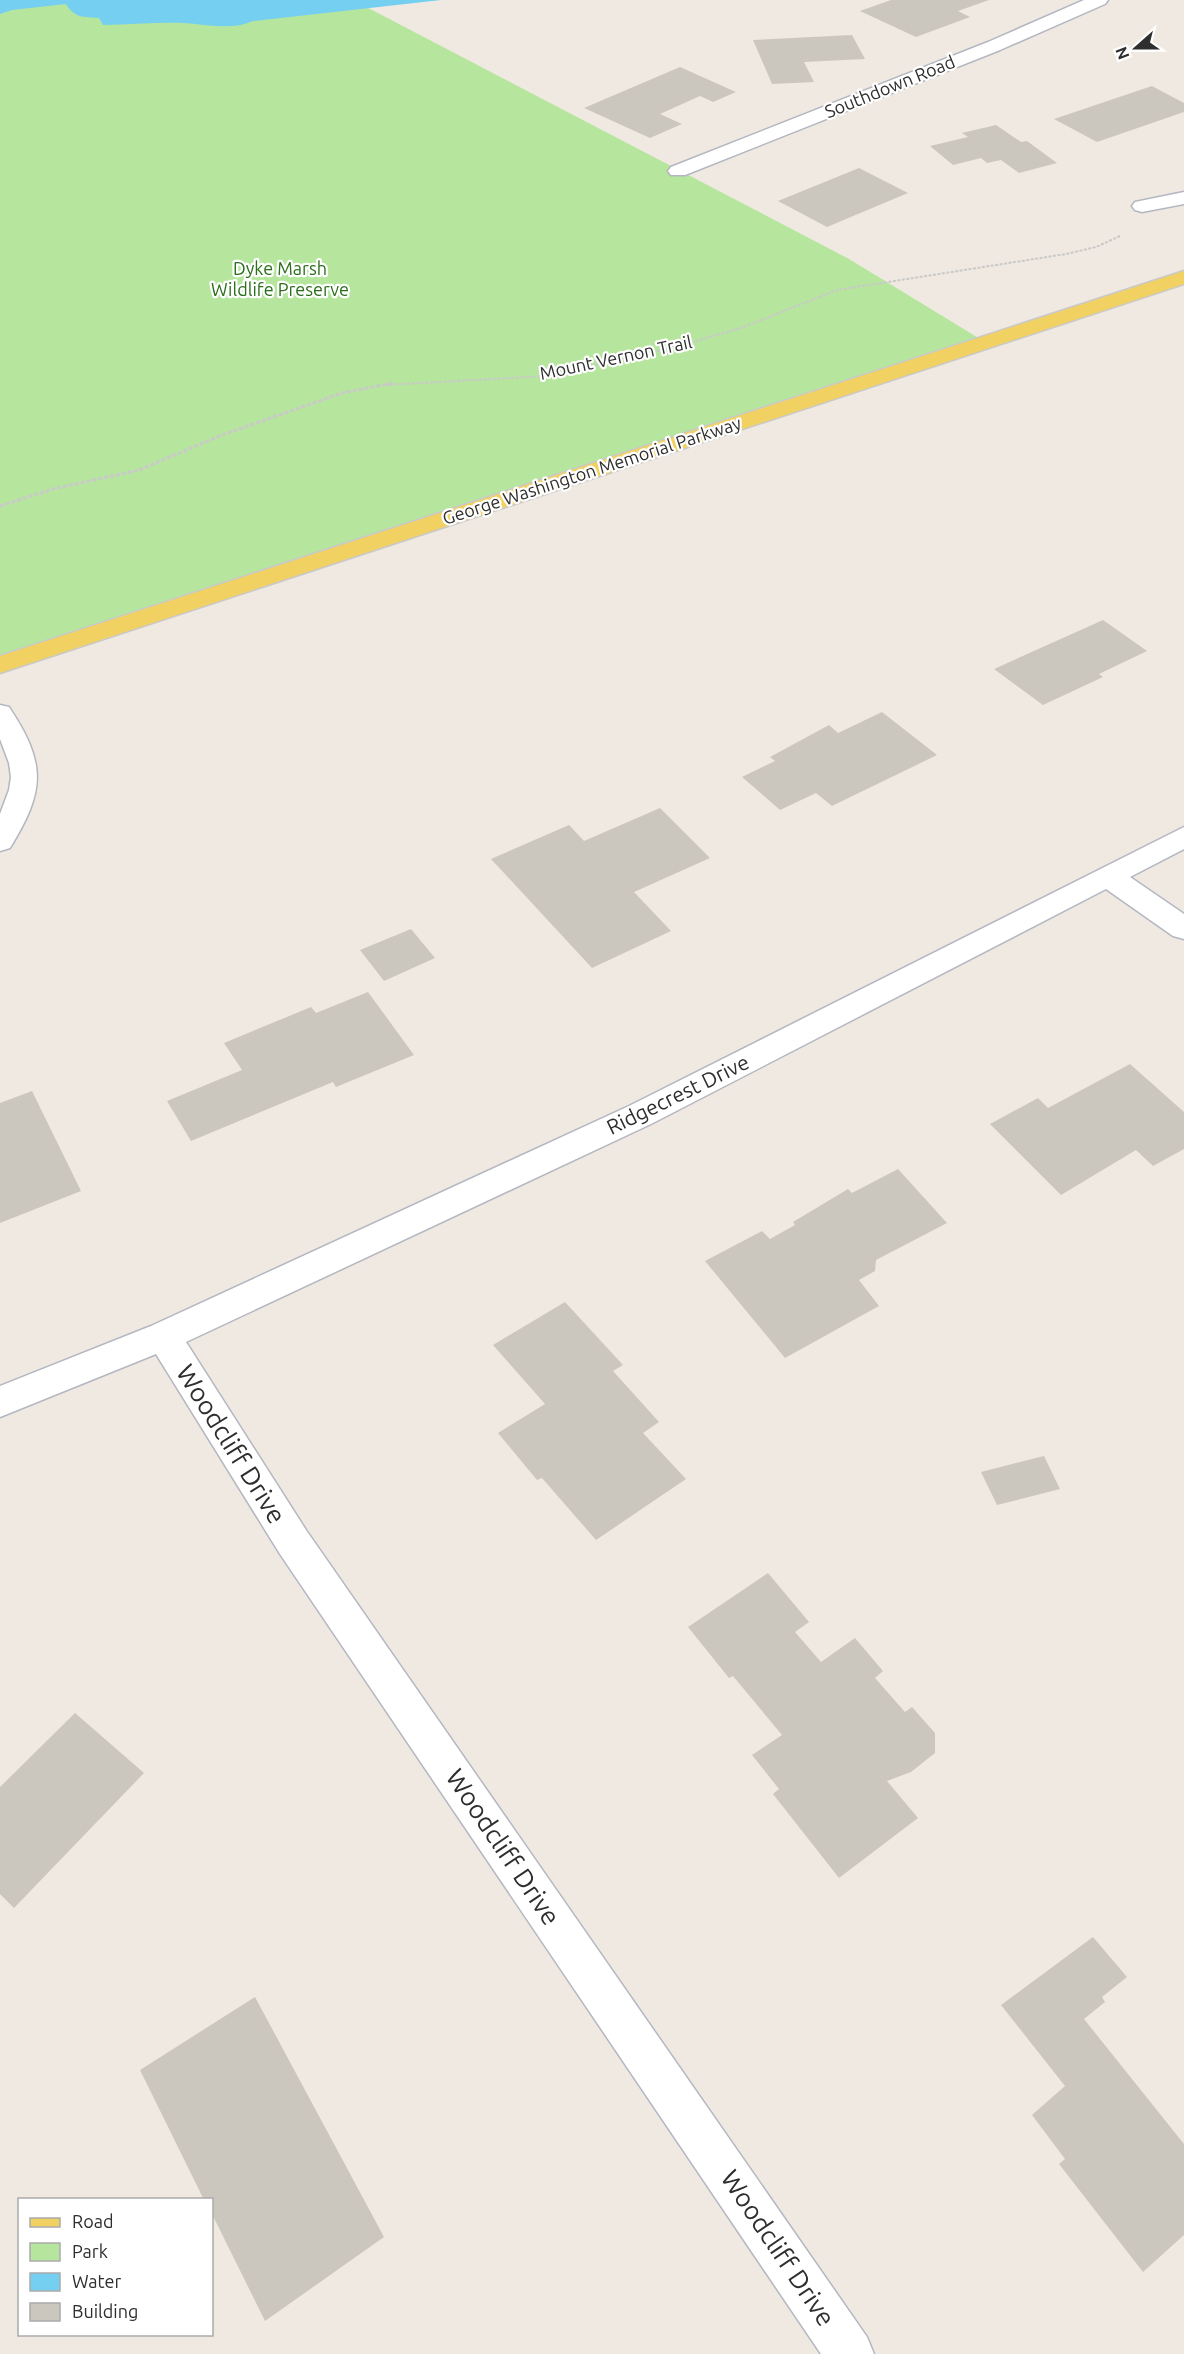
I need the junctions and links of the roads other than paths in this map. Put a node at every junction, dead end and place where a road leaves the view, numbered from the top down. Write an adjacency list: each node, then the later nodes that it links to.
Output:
1 (1099, 0): 2 (street, Southdown Road)
2 (678, 171)
3 (1184, 198): 4 (street)
4 (1142, 206)
5 (1184, 277): 6 (main road, George Washington Memorial Parkway)
6 (0, 665)
7 (0, 713): 9 (street)
8 (1184, 837): 10 (street, Ridgecrest Drive)
9 (0, 841)
10 (1109, 877): 11 (street); 12 (street, Ridgecrest Drive)
11 (1184, 929)
12 (163, 1336): 13 (street, Ridgecrest Drive); 14 (street, Woodcliff Drive)
13 (0, 1402)
14 (850, 2354)

